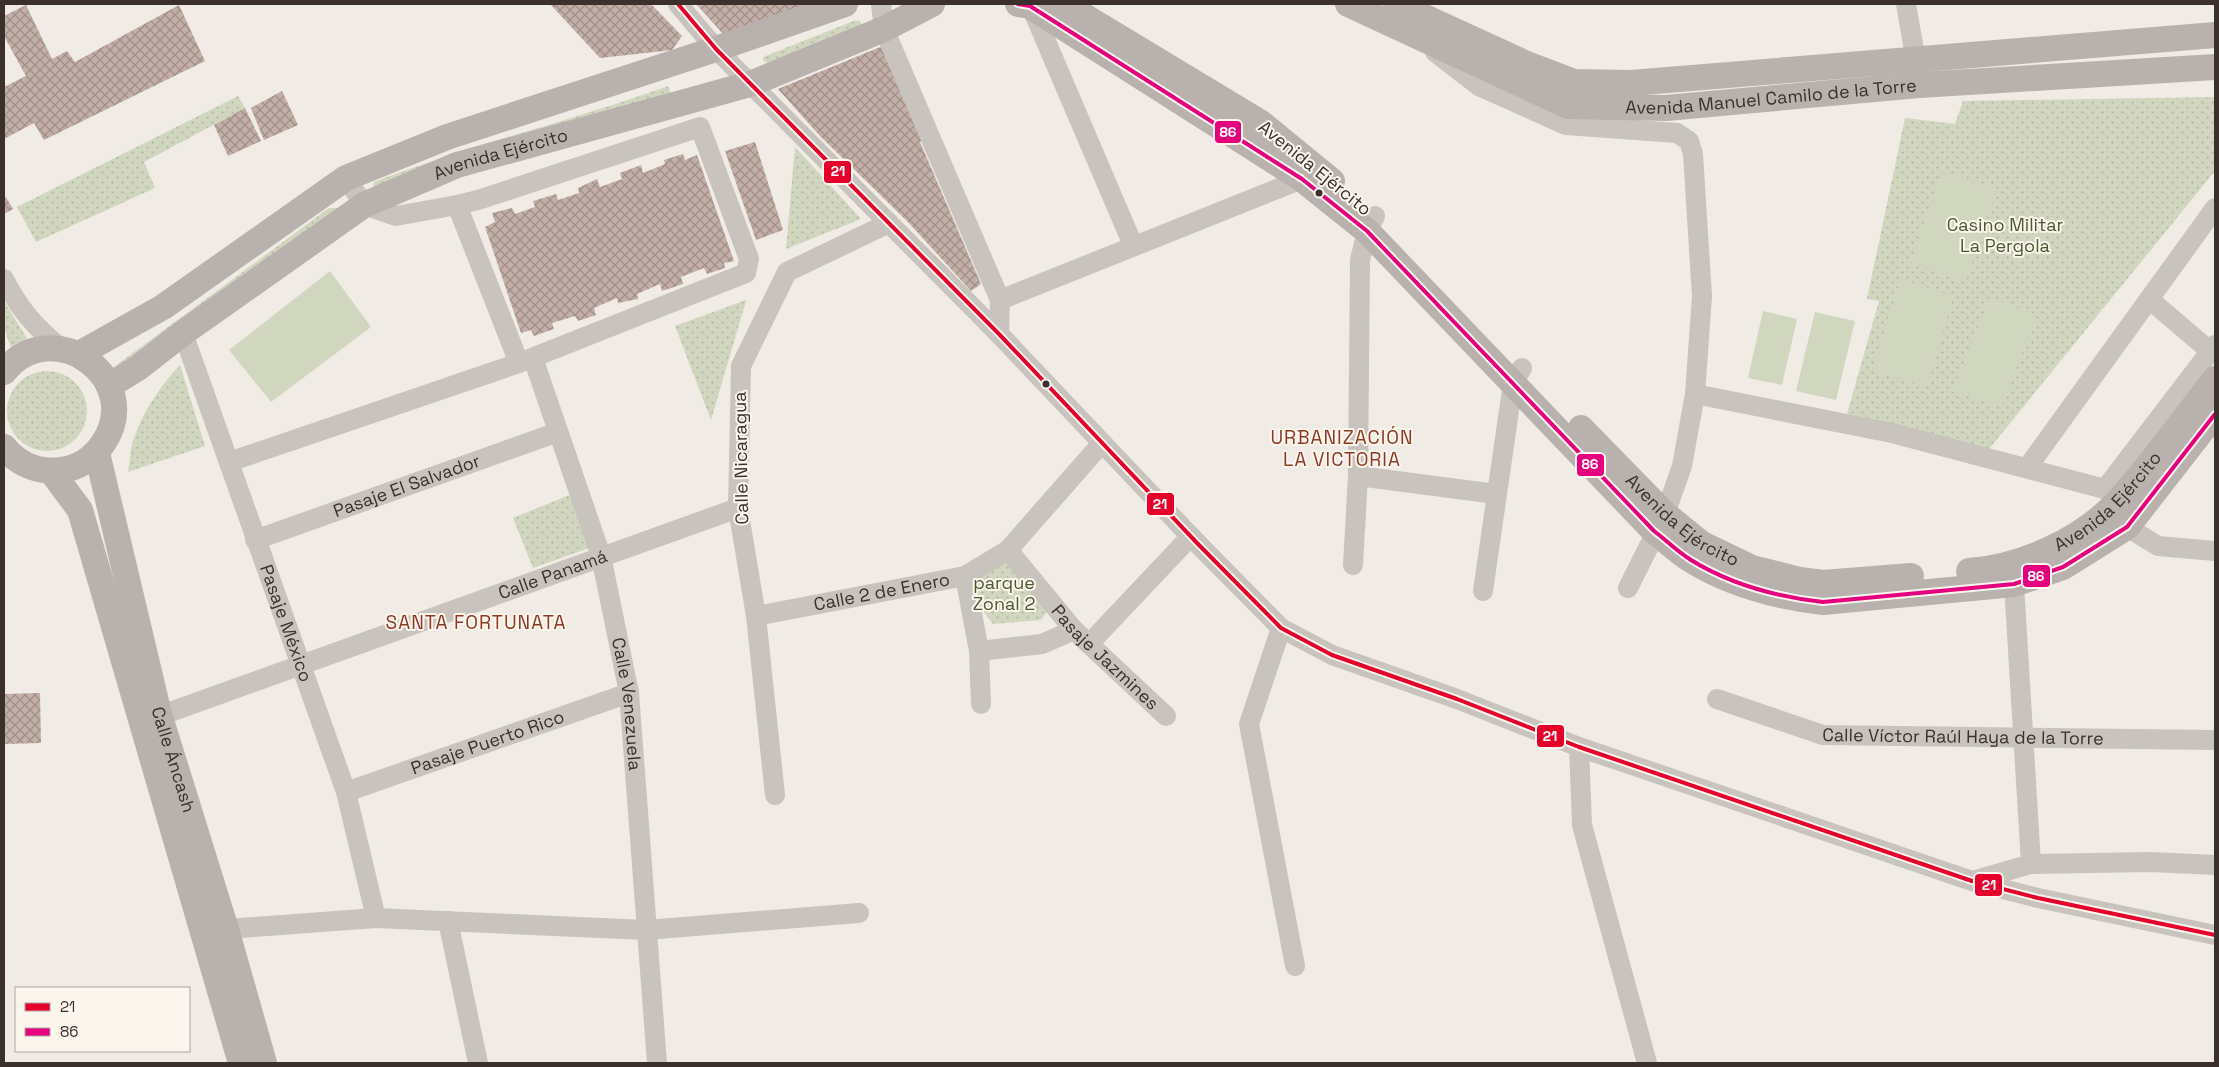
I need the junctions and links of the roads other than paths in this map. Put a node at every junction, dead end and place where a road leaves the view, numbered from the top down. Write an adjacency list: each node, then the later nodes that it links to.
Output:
1 (678, 4): 12 (street)
2 (845, 4): 12 (main road, Avenida Ejército)
3 (932, 4): 9 (main road, Avenida Ejército)
4 (1026, 4): 17 (main road, Avenida Ejército); 23 (street)
5 (1064, 4): 22 (main road, Avenida Ejército)
6 (1348, 4): 11 (main road, Avenida Manuel Camilo de la Torre)
7 (1396, 4): 14 (main road, Avenida Manuel Camilo de la Torre)
8 (1906, 4): 14 (street)
9 (882, 16): 15 (main road, Avenida Ejército); 26 (street)
10 (2215, 35): 14 (main road, Avenida Manuel Camilo de la Torre)
11 (1414, 36): 14 (main road, Avenida Manuel Camilo de la Torre); 36 (street)
12 (716, 49): 15 (street); 16 (main road, Avenida Ejército)
13 (2215, 67): 14 (main road, Avenida Manuel Camilo de la Torre)
14 (1918, 73)
15 (750, 84): 18 (main road, Avenida Ejército); 21 (street)
16 (346, 178): 18 (street); 30 (main road, Avenida Ejército)
17 (1302, 179): 22 (main road, Avenida Ejército); 23 (street)
18 (364, 204): 19 (street); 27 (main road, Avenida Ejército)
19 (457, 205): 31 (street, Calle Venezuela); 31 (street)
20 (2215, 208): 25 (street)
21 (889, 223): 28 (street); 48 (street, Calle Nicaragua)
22 (1371, 224): 33 (main road, Avenida Ejército); 45 (street)
23 (1133, 245): 26 (street)
24 (4, 279): 30 (street)
25 (2149, 299): 29 (street); 43 (street)
26 (1000, 300): 28 (street)
27 (183, 333): 35 (main road, Avenida Ejército); 42 (street, Pasaje México)
28 (999, 334): 39 (street)
29 (2213, 348): 47 (street)
30 (70, 352): 32 (main road); 35 (main road)
31 (526, 360): 38 (street, Calle Venezuela); 42 (street)
32 (4, 372)
33 (1517, 375): 46 (street); 49 (main road, Avenida Ejército)
34 (2215, 379): 47 (main road, Avenida Ejército)
35 (109, 386): 40 (main road)
36 (1695, 394): 43 (street); 49 (street)
37 (2215, 414): 50 (main road, Avenida Ejército)
38 (558, 432): 52 (street, Pasaje El Salvador); 55 (street, Calle Venezuela)
39 (1102, 443): 51 (street); 53 (street, Calle 2 de Enero)
40 (97, 453): 44 (main road); 72 (main road, Calle Áncash)
41 (6, 455): 44 (main road)
42 (229, 462): 52 (street, Pasaje México)
43 (2027, 468): 47 (street)
44 (51, 471): 72 (main road, Calle Áncash)
45 (1358, 476): 46 (street); 56 (street)
46 (1496, 494): 60 (street)
47 (2111, 496): 50 (street); 61 (main road, Avenida Ejército)
48 (738, 508): 55 (street, Calle Panamá); 62 (street, Calle Nicaragua)
49 (1660, 522): 59 (street); 61 (main road, Avenida Ejército)
50 (2127, 527): 54 (street); 58 (main road, Avenida Ejército)
51 (1191, 536): 63 (street); 65 (street)
52 (255, 540): 67 (street, Pasaje México)
53 (1008, 550): 57 (street, Calle 2 de Enero); 64 (street, Pasaje Jazmines)
54 (2215, 552)
55 (601, 556): 67 (street, Calle Panamá); 68 (street, Calle Venezuela)
56 (1353, 565)
57 (965, 576): 62 (street, Calle 2 de Enero); 66 (street)
58 (2014, 584): 61 (main road, Avenida Ejército); 73 (street)
59 (1628, 588)
60 (1483, 591)
61 (1823, 592)
62 (756, 616): 77 (street, Calle Nicaragua)
63 (1281, 628): 75 (street); 87 (street)
64 (1074, 630): 65 (street, Pasaje Jazmines); 66 (street)
65 (1089, 644): 71 (street, Pasaje Jazmines)
66 (979, 651): 70 (street)
67 (300, 666): 72 (street, Calle Panamá); 76 (street, Pasaje México)
68 (629, 693): 76 (street, Pasaje Puerto Rico); 85 (street, Calle Venezuela)
69 (1717, 699): 73 (street, Calle Víctor Raúl Haya de la Torre)
70 (981, 704)
71 (1166, 716)
72 (150, 719): 84 (main road, Calle Áncash)
73 (2022, 736): 74 (street, Calle Víctor Raúl Haya de la Torre); 78 (street)
74 (2215, 740)
75 (1579, 747): 80 (street); 92 (street)
76 (346, 792): 82 (street, Pasaje México)
77 (775, 795)
78 (2031, 864): 79 (street); 80 (street)
79 (2215, 865)
80 (1972, 881): 86 (street)
81 (860, 913): 85 (street)
82 (376, 918): 83 (street); 84 (street)
83 (448, 921): 85 (street); 90 (street)
84 (214, 930): 88 (main road, Calle Áncash); 89 (main road, Calle Áncash)
85 (646, 930): 91 (street, Calle Venezuela)
86 (2215, 935)
87 (1295, 966)
88 (241, 1063)
89 (264, 1063)
90 (478, 1063)
91 (657, 1063)
92 (1646, 1063)

